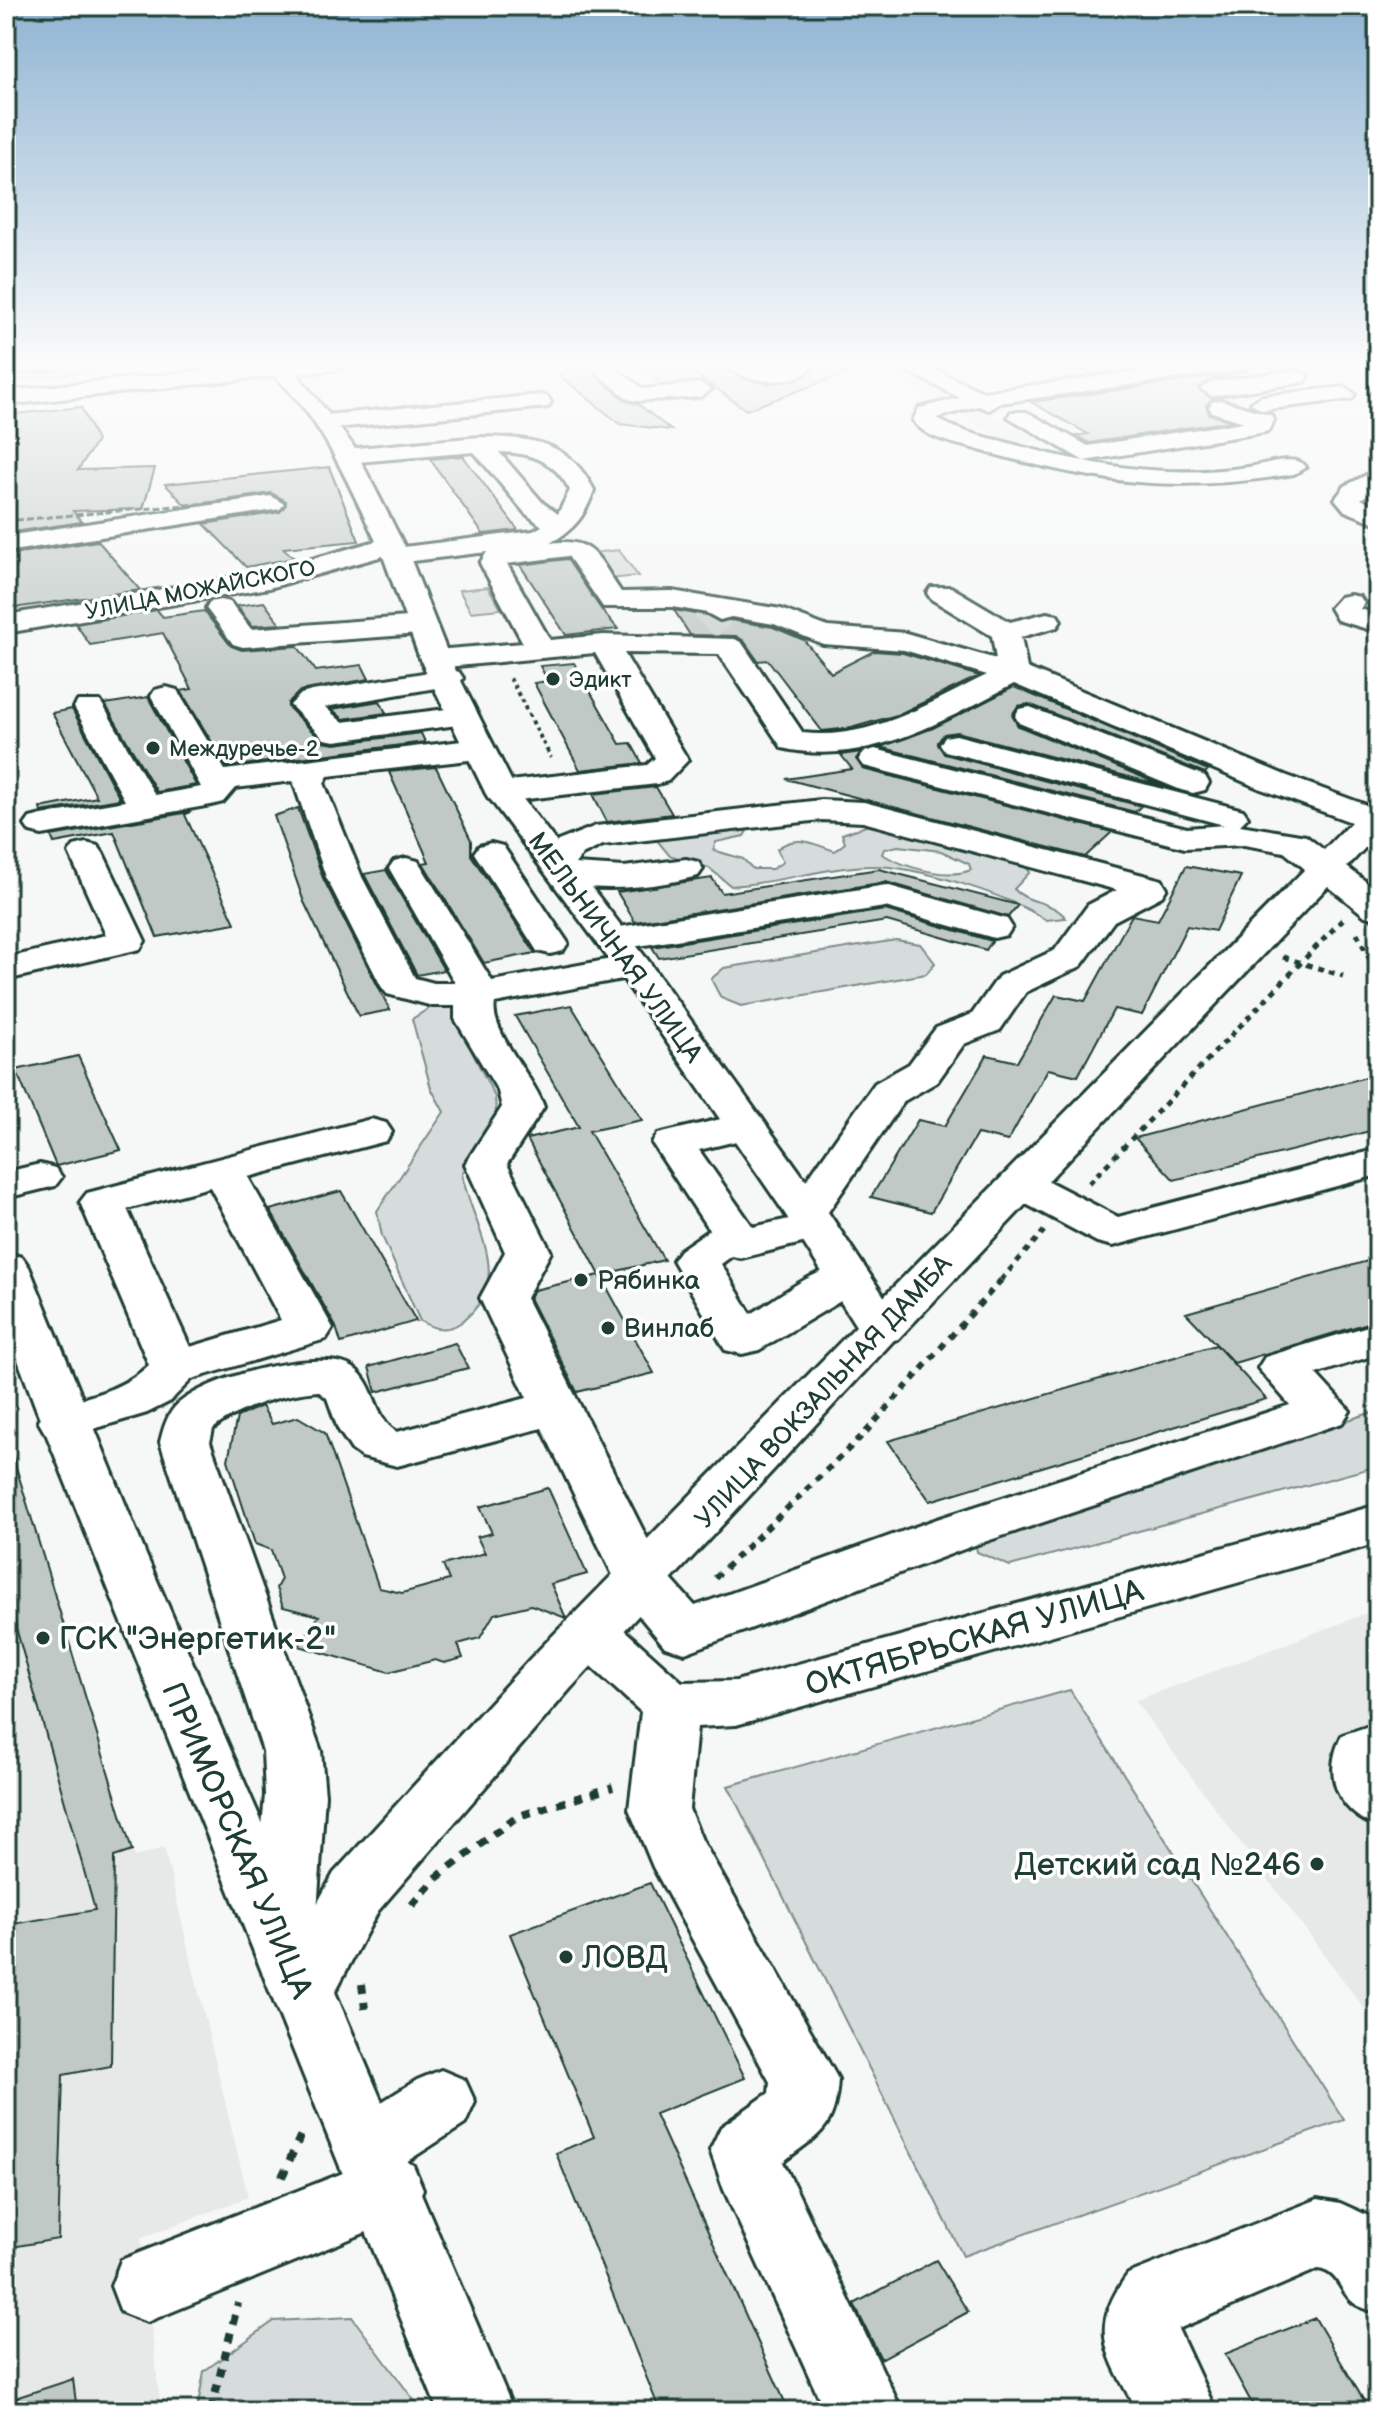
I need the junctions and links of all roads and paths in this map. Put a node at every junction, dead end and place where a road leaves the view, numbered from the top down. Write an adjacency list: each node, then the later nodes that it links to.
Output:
1 (356, 476): 13 (main road, МЕЛЬНИЧНАЯ УЛИЦА)
2 (507, 476): 8 (main road)
3 (577, 476): 7 (main road)
4 (1171, 476): 5 (main road)
5 (1231, 476)
6 (1378, 477): 10 (main road)
7 (582, 490): 8 (main road); 11 (main road)
8 (524, 496): 11 (main road)
9 (271, 504): 12 (main road)
10 (1378, 516)
11 (560, 527): 13 (main road, УЛИЦА МОЖАЙСКОГО)
12 (6, 544)
13 (393, 550): 20 (main road, УЛИЦА МОЖАЙСКОГО); 21 (main road, МЕЛЬНИЧНАЯ УЛИЦА)
14 (941, 593): 22 (main road)
15 (1350, 603): 19 (main road)
16 (220, 608): 21 (main road)
17 (1047, 621): 22 (main road)
18 (709, 622): 23 (main road); 24 (main road); 27 (main road); 27 (main road)
19 (1378, 623)
20 (6, 624)
21 (420, 625): 26 (main road, МЕЛЬНИЧНАЯ УЛИЦА)
22 (1006, 632): 27 (main road)
23 (604, 644): 24 (main road); 37 (main road)
24 (540, 648): 25 (main road)
25 (496, 652): 26 (main road); 37 (path)
26 (441, 668): 30 (main road, МЕЛЬНИЧНАЯ УЛИЦА); 30 (main road)
27 (1013, 673): 39 (main road)
28 (166, 696): 36 (main road)
29 (89, 707): 38 (main road)
30 (462, 716): 33 (main road, МЕЛЬНИЧНАЯ УЛИЦА)
31 (1030, 716): 41 (main road)
32 (956, 744): 41 (main road)
33 (478, 749): 35 (main road); 37 (main road, МЕЛЬНИЧНАЯ УЛИЦА)
34 (875, 759): 42 (main road)
35 (317, 768): 36 (main road); 59 (main road)
36 (215, 781): 38 (main road)
37 (532, 788): 45 (main road, МЕЛЬНИЧНАЯ УЛИЦА)
38 (145, 807): 40 (main road)
39 (1375, 816): 44 (main road, УЛИЦА ВОКЗАЛЬНАЯ ДАМБА)
40 (42, 825)
41 (1238, 826): 42 (main road); 44 (main road)
42 (1185, 838): 49 (main road)
43 (86, 853): 57 (main road)
44 (1334, 858): 46 (main road); 50 (main road); 53 (main road, УЛИЦА ВОКЗАЛЬНАЯ ДАМБА)
45 (560, 860): 48 (main road); 49 (main road); 52 (main road); 54 (main road, МЕЛЬНИЧНАЯ УЛИЦА)
46 (1378, 861)
47 (406, 868): 59 (main road)
48 (686, 869)
49 (1149, 888): 66 (main road)
50 (1363, 907): 55 (path); 56 (path)
51 (994, 927): 54 (main road)
52 (550, 943)
53 (1249, 946): 55 (path); 64 (main road, УЛИЦА ВОКЗАЛЬНАЯ ДАМБА)
54 (623, 952): 59 (main road); 60 (main road, МЕЛЬНИЧНАЯ УЛИЦА)
55 (1301, 962): 58 (path); 65 (path)
56 (1374, 968)
57 (6, 969)
58 (1343, 976)
59 (481, 994): 73 (main road)
60 (746, 1126): 66 (main road, МЕЛЬНИЧНАЯ УЛИЦА); 67 (main road)
61 (371, 1132): 63 (main road)
62 (1378, 1162): 65 (main road)
63 (223, 1171): 72 (main road); 72 (main road)
64 (1020, 1184): 65 (main road); 70 (main road, УЛИЦА ВОКЗАЛЬНАЯ ДАМБА)
65 (1064, 1208): 76 (path)
66 (810, 1219): 67 (main road); 68 (main road, МЕЛЬНИЧНАЯ УЛИЦА)
67 (734, 1233): 68 (main road)
68 (848, 1277): 70 (main road, МЕЛЬНИЧНАЯ УЛИЦА)
69 (10, 1287): 74 (main road, ПРИМОРСКАЯ УЛИЦА)
70 (881, 1328): 76 (main road, УЛИЦА ВОКЗАЛЬНАЯ ДАМБА)
71 (1378, 1338): 76 (main road)
72 (175, 1368): 74 (main road)
73 (557, 1407): 76 (main road); 81 (main road)
74 (63, 1421): 81 (main road, ПРИМОРСКАЯ УЛИЦА)
75 (1373, 1532): 78 (main road, ОКТЯБРЬСКАЯ УЛИЦА)
76 (658, 1600): 77 (main road, УЛИЦА ВОКЗАЛЬНАЯ ДАМБА)
77 (591, 1633): 78 (main road); 81 (main road, УЛИЦА ВОКЗАЛЬНАЯ ДАМБА)
78 (670, 1705): 87 (main road)
79 (1378, 1746): 80 (main road)
80 (1378, 1802)
81 (292, 1971): 83 (main road, ПРИМОРСКАЯ УЛИЦА)
82 (441, 2102): 83 (main road)
83 (379, 2168): 85 (main road); 86 (main road, ПРИМОРСКАЯ УЛИЦА)
84 (1378, 2277): 88 (main road)
85 (147, 2286)
86 (476, 2411)
87 (864, 2411)
88 (1178, 2411)

